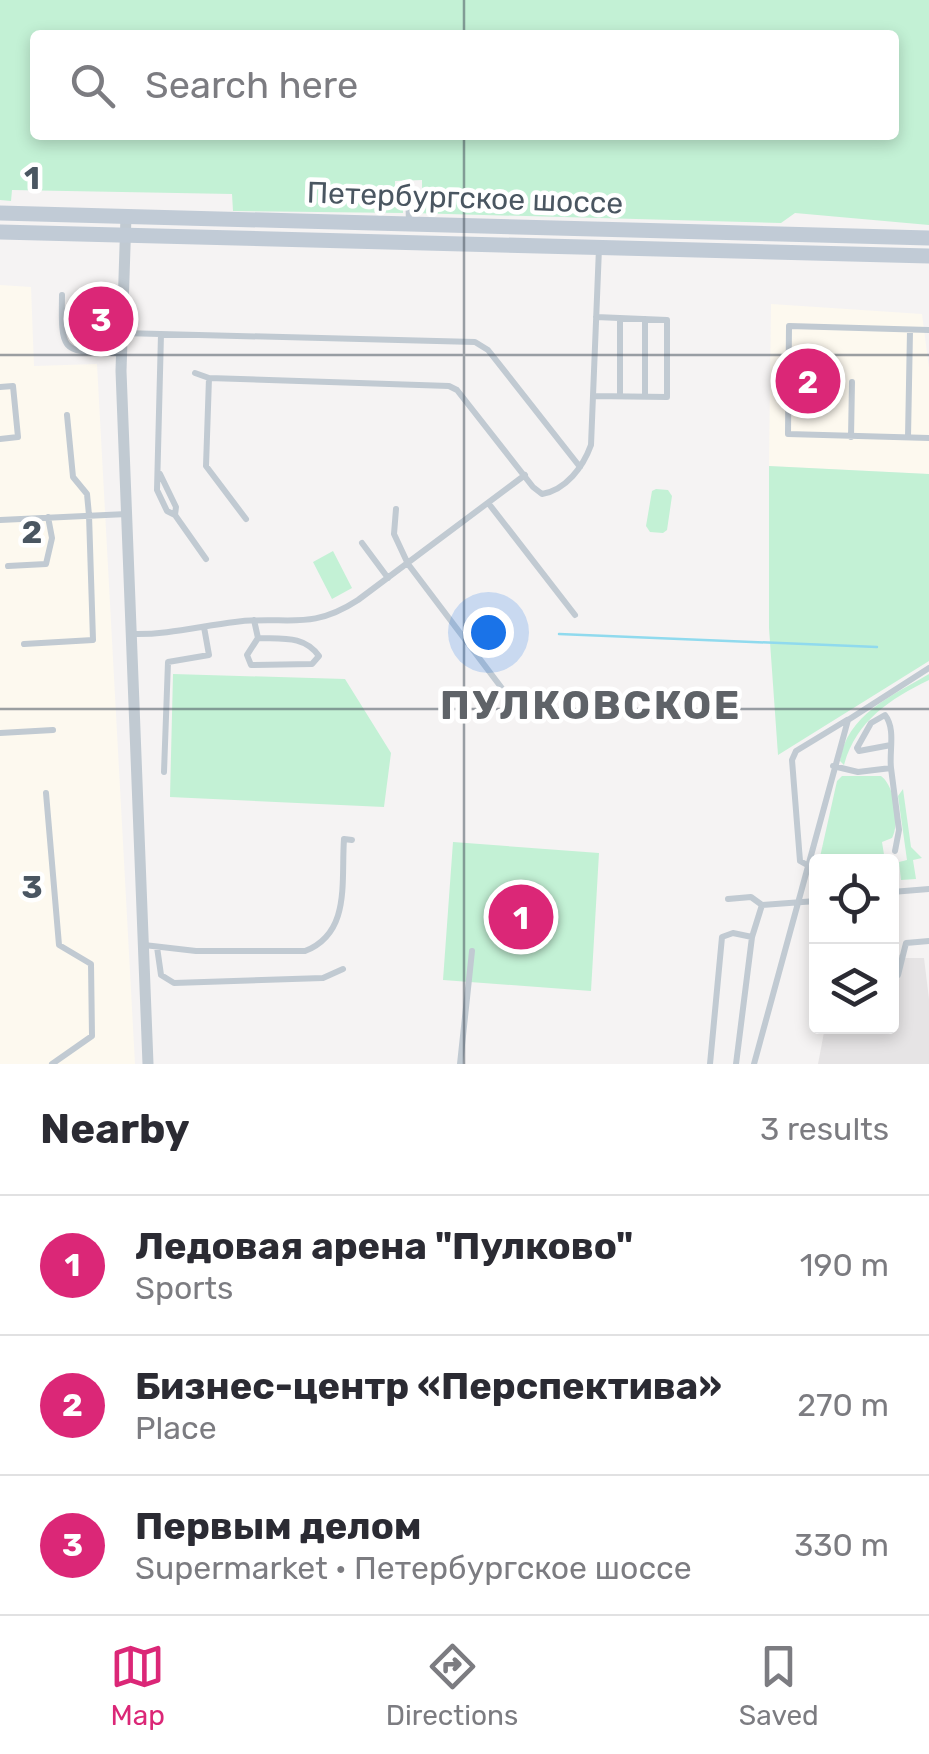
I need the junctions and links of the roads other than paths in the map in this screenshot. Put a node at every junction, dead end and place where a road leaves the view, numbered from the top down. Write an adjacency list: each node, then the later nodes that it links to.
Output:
1 (408, 190): 4 (lane)
2 (0, 213): 3 (main road, Петербургское шоссе)
3 (126, 216): 4 (main road, Петербургское шоссе); 6 (street)
4 (409, 224): 7 (main road, Петербургское шоссе)
5 (0, 232): 6 (main road, Петербургское шоссе)
6 (125, 236): 8 (main road, Петербургское шоссе); 16 (street)
7 (929, 238)
8 (599, 247): 9 (main road, Петербургское шоссе); 11 (lane)
9 (929, 256)
10 (62, 295): 18 (lane)
11 (596, 317): 12 (lane); 25 (lane)
12 (620, 318): 13 (lane); 26 (lane)
13 (646, 319): 27 (lane); 27 (lane)
14 (910, 330): 15 (lane); 29 (lane); 30 (lane)
15 (929, 330)
16 (122, 333): 17 (lane); 18 (street)
17 (161, 334): 19 (lane); 33 (lane)
18 (121, 353): 38 (street)
19 (162, 373): 20 (lane); 43 (lane)
20 (172, 373)
21 (196, 373): 22 (lane)
22 (209, 378): 34 (lane); 40 (lane)
23 (852, 382): 29 (lane)
24 (0, 387): 32 (lane)
25 (593, 396): 26 (lane); 33 (lane)
26 (620, 396): 27 (lane)
27 (645, 396)
28 (67, 415): 37 (lane)
29 (851, 437): 30 (lane)
30 (908, 437): 31 (lane)
31 (929, 438)
32 (0, 439)
33 (580, 466): 34 (lane)
34 (525, 476): 35 (lane)
35 (489, 504): 44 (lane); 47 (lane)
36 (396, 509): 44 (lane)
37 (89, 514): 38 (lane); 39 (lane); 52 (lane)
38 (126, 514): 50 (street)
39 (48, 517): 41 (lane); 45 (lane)
40 (246, 518)
41 (0, 520)
42 (362, 542): 46 (lane)
43 (206, 559)
44 (408, 564): 46 (lane); 54 (lane)
45 (8, 566)
46 (388, 578): 48 (lane)
47 (575, 616)
48 (254, 620): 49 (lane); 51 (lane)
49 (204, 627): 50 (lane); 61 (lane)
50 (131, 634): 75 (street)
51 (258, 638): 51 (lane)
52 (24, 644)
53 (929, 668): 55 (lane)
54 (507, 695)
55 (848, 720): 59 (lane); 66 (lane)
56 (53, 730): 57 (lane)
57 (0, 733)
58 (891, 745): 58 (lane); 60 (lane)
59 (833, 766): 60 (lane); 65 (lane)
60 (891, 768): 64 (lane)
61 (164, 772)
62 (46, 793): 80 (lane)
63 (352, 840): 76 (lane)
64 (895, 851)
65 (812, 854)
66 (809, 866): 71 (lane)
67 (929, 888): 68 (lane)
68 (899, 891)
69 (728, 899): 72 (lane)
70 (809, 901): 71 (lane)
71 (798, 902): 72 (lane); 85 (lane)
72 (762, 905): 73 (lane)
73 (752, 937): 83 (lane); 84 (lane)
74 (929, 941): 79 (lane)
75 (143, 945): 76 (lane); 81 (street)
76 (158, 946): 78 (lane)
77 (472, 952): 82 (lane)
78 (343, 969)
79 (899, 972)
80 (52, 1064)
81 (148, 1064)
82 (460, 1064)
83 (710, 1064)
84 (736, 1064)
85 (754, 1064)

